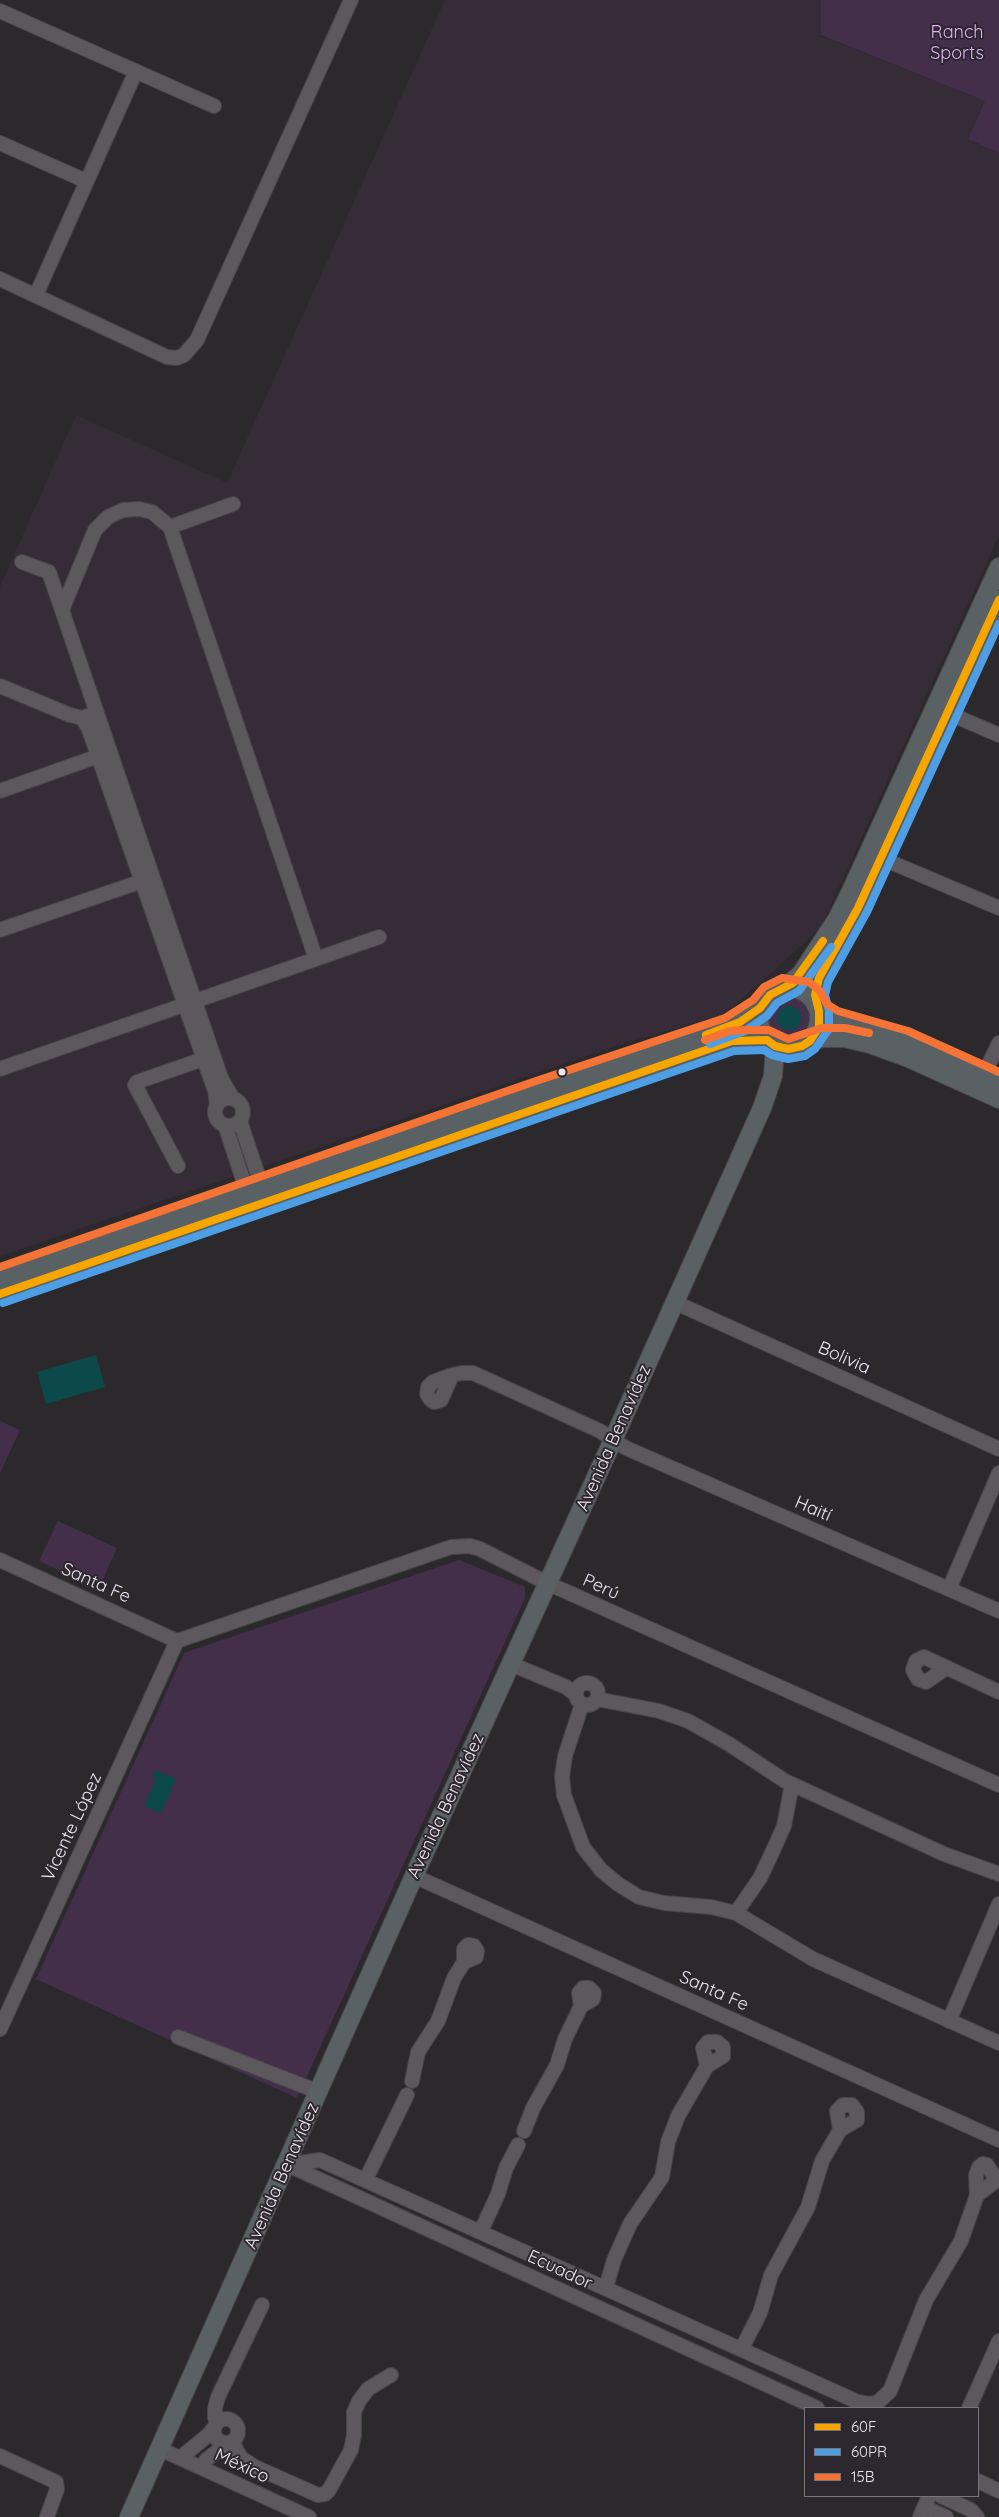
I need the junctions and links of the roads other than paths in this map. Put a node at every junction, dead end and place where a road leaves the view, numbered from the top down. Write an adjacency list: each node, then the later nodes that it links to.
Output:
1 (351, 0): 8 (street)
2 (0, 11): 3 (street)
3 (136, 71): 4 (street); 6 (street)
4 (214, 106)
5 (0, 144): 6 (street)
6 (86, 181): 8 (street)
7 (0, 279): 8 (street)
8 (36, 295)
9 (233, 504): 10 (street)
10 (170, 527): 14 (street); 29 (street)
11 (22, 562): 13 (street)
12 (999, 567): 30 (main road)
13 (49, 572): 14 (street); 16 (street)
14 (76, 573): 16 (street)
15 (999, 600): 19 (main road)
16 (62, 610): 18 (street)
17 (0, 686): 20 (street)
18 (96, 713): 20 (street); 22 (street)
19 (948, 713): 21 (street); 24 (main road)
20 (82, 718): 22 (street)
21 (999, 735)
22 (105, 754): 23 (street); 25 (street)
23 (0, 791)
24 (881, 858): 26 (street); 33 (main road)
25 (148, 880): 27 (street); 31 (street)
26 (999, 908)
27 (0, 930)
28 (378, 937): 29 (street)
29 (316, 959): 31 (street)
30 (784, 988): 32 (main road); 33 (main road)
31 (190, 1003): 37 (street); 38 (street); 41 (street)
32 (760, 1008): 34 (main road); 47 (main road)
33 (818, 1008): 35 (main road); 39 (main road)
34 (771, 1043): 35 (main road); 40 (main road, Avenida Benavídez); 49 (main road)
35 (806, 1044): 40 (main road, Avenida Benavídez); 42 (main road)
36 (999, 1044): 39 (street)
37 (203, 1059): 43 (street); 46 (street)
38 (0, 1069)
39 (991, 1080)
40 (766, 1097): 50 (main road, Avenida Benavídez)
41 (233, 1099): 43 (street); 44 (street)
42 (999, 1100)
43 (217, 1105): 45 (street)
44 (240, 1121): 45 (street); 47 (street)
45 (225, 1125): 47 (street)
46 (178, 1166)
47 (255, 1190): 48 (main road)
48 (0, 1278)
49 (0, 1294)
50 (674, 1302): 52 (main road, Avenida Benavídez); 53 (street, Bolivia)
51 (452, 1375): 52 (street, Haití)
52 (614, 1440): 56 (main road, Avenida Benavídez); 57 (street, Haití)
53 (999, 1449)
54 (999, 1473): 57 (street)
55 (0, 1560): 59 (street, Santa Fe)
56 (547, 1583): 59 (street, Perú); 60 (main road, Avenida Benavídez); 66 (street, Perú)
57 (949, 1588): 58 (street, Haití)
58 (999, 1610)
59 (177, 1641): 74 (street, Vicente López)
60 (513, 1660): 63 (street); 68 (main road, Avenida Benavídez)
61 (946, 1668): 62 (street)
62 (999, 1692)
63 (579, 1694): 64 (street); 64 (street); 70 (street)
64 (597, 1699): 65 (street)
65 (792, 1784): 67 (street); 70 (street)
66 (999, 1785)
67 (999, 1874)
68 (414, 1876): 78 (main road, Avenida Benavídez); 80 (street, Santa Fe)
69 (999, 1904): 73 (street)
70 (736, 1913): 73 (street)
71 (464, 1962): 82 (street)
72 (581, 2006): 84 (street)
73 (949, 2022): 76 (street)
74 (0, 2029)
75 (178, 2037): 78 (street)
76 (999, 2043)
77 (708, 2066): 85 (street)
78 (319, 2092): 81 (main road, Avenida Benavídez)
79 (840, 2130): 88 (street)
80 (999, 2140)
81 (287, 2165): 82 (street); 90 (street, Ecuador); 94 (main road, Avenida Benavídez)
82 (366, 2179): 84 (street)
83 (977, 2195): 88 (street)
84 (481, 2231): 85 (street)
85 (606, 2287): 88 (street)
86 (262, 2305): 92 (street)
87 (999, 2340): 91 (street)
88 (742, 2348)
89 (391, 2375): 93 (street)
90 (815, 2407)
91 (969, 2407)
92 (216, 2425): 93 (street); 93 (street); 96 (street)
93 (230, 2442): 97 (street)
94 (160, 2449): 96 (street, México); 103 (main road, Avenida Benavídez)
95 (0, 2456): 102 (street)
96 (180, 2458): 97 (street, México)
97 (203, 2468): 104 (street, México)
98 (979, 2481): 99 (street)
99 (999, 2490)
100 (943, 2497): 106 (street)
101 (924, 2507): 105 (street)
102 (46, 2517)
103 (129, 2517)
104 (309, 2517)
105 (946, 2517)
106 (977, 2517)

